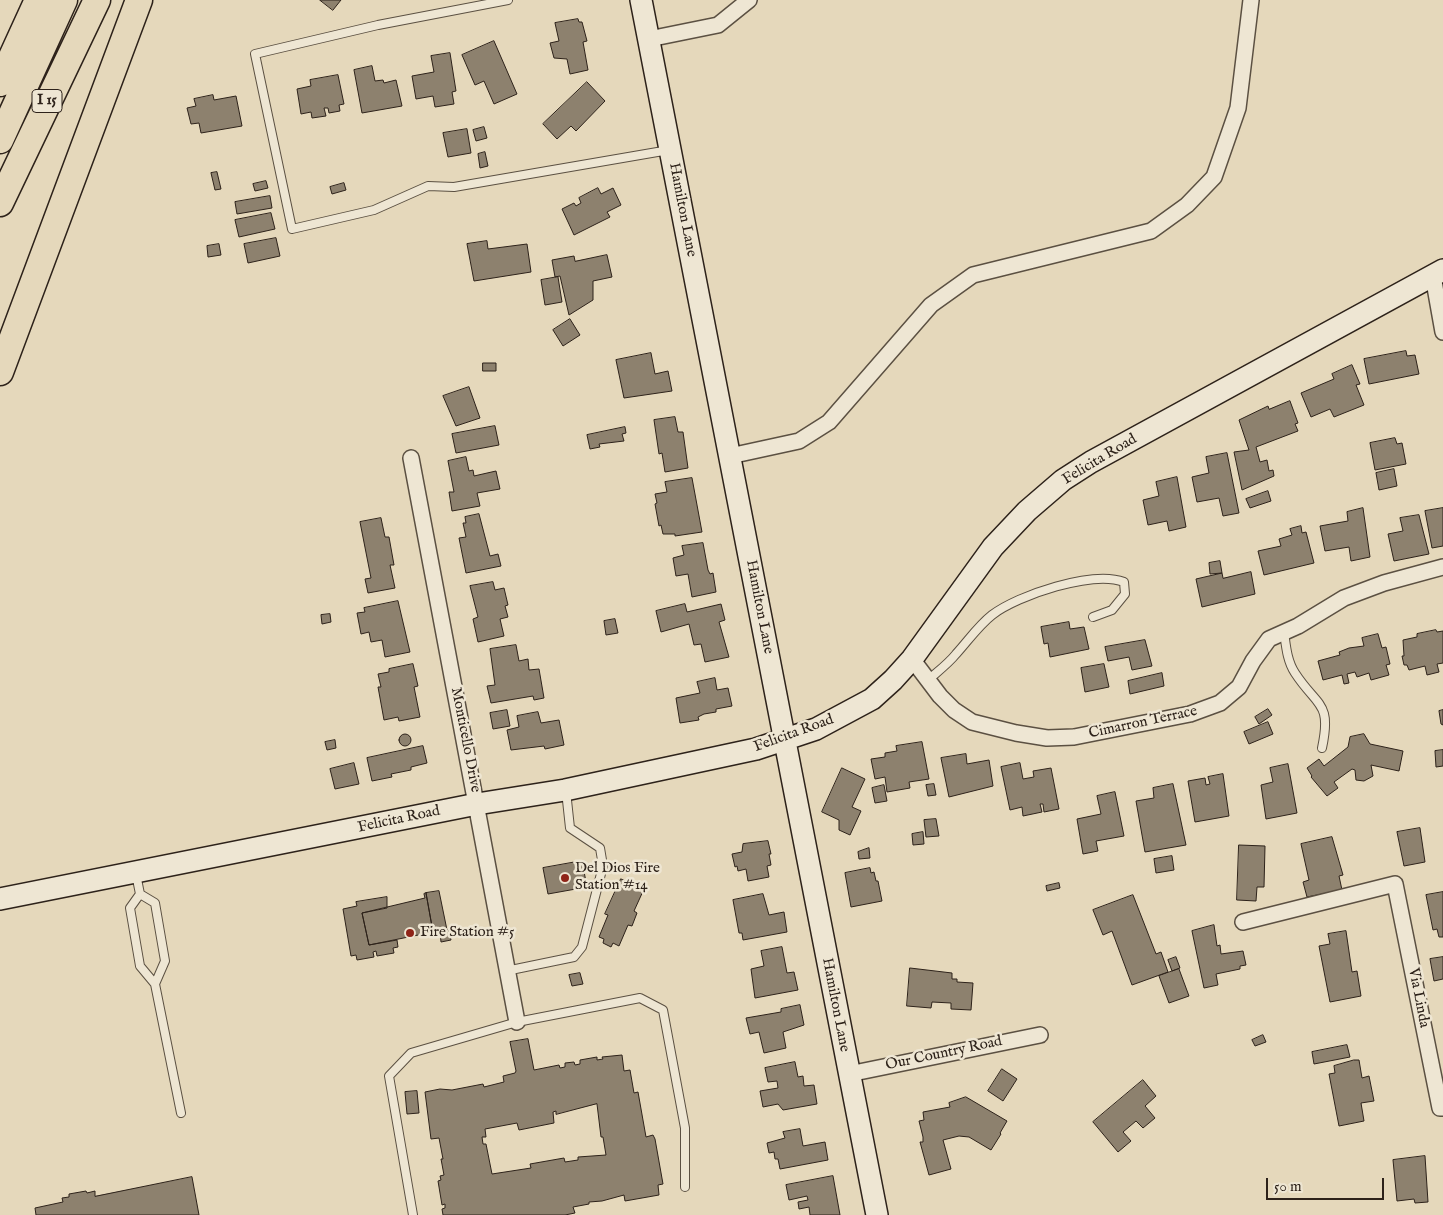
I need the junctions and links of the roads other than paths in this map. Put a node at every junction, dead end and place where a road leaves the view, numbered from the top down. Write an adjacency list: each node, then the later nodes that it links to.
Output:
1 (38, 0): 11 (highway)
2 (64, 0): 13 (highway)
3 (78, 0): 12 (highway)
4 (97, 0): 12 (highway, I 15)
5 (139, 0): 18 (highway)
6 (508, 0): 14 (lane)
7 (641, 0): 10 (main road, Hamilton Lane)
8 (749, 0): 10 (street)
9 (1252, 0): 19 (street)
10 (649, 39): 14 (main road, Hamilton Lane)
11 (0, 83)
12 (52, 90): 15 (highway, I 15)
13 (0, 140)
14 (671, 150): 19 (main road, Hamilton Lane)
15 (0, 203)
16 (1438, 273): 17 (street); 24 (main road, Felicita Road)
17 (1443, 332)
18 (0, 372)
19 (730, 456): 26 (main road, Hamilton Lane)
20 (411, 458): 29 (street, Monticello Drive)
21 (1443, 567): 23 (street, Cimarron Terrace)
22 (1093, 617): 25 (lane)
23 (1284, 632): 25 (street, Cimarron Terrace); 27 (lane)
24 (912, 659): 25 (street, Cimarron Terrace); 26 (main road, Felicita Road)
25 (927, 680)
26 (785, 740): 28 (main road, Felicita Road); 38 (main road, Hamilton Lane)
27 (1322, 748)
28 (565, 790): 29 (main road, Felicita Road); 34 (lane)
29 (477, 804): 30 (main road, Felicita Road); 34 (street, Monticello Drive)
30 (135, 872): 31 (lane); 32 (main road, Felicita Road)
31 (140, 894): 35 (lane); 35 (lane)
32 (0, 899)
33 (1243, 922): 39 (street, Via Linda)
34 (506, 971): 36 (street, Monticello Drive)
35 (155, 984): 40 (lane)
36 (517, 1022): 41 (lane); 42 (lane)
37 (1040, 1035): 38 (street, Our Country Road)
38 (848, 1074): 43 (main road, Hamilton Lane)
39 (1443, 1108)
40 (181, 1113)
41 (685, 1187)
42 (413, 1215)
43 (877, 1215)

